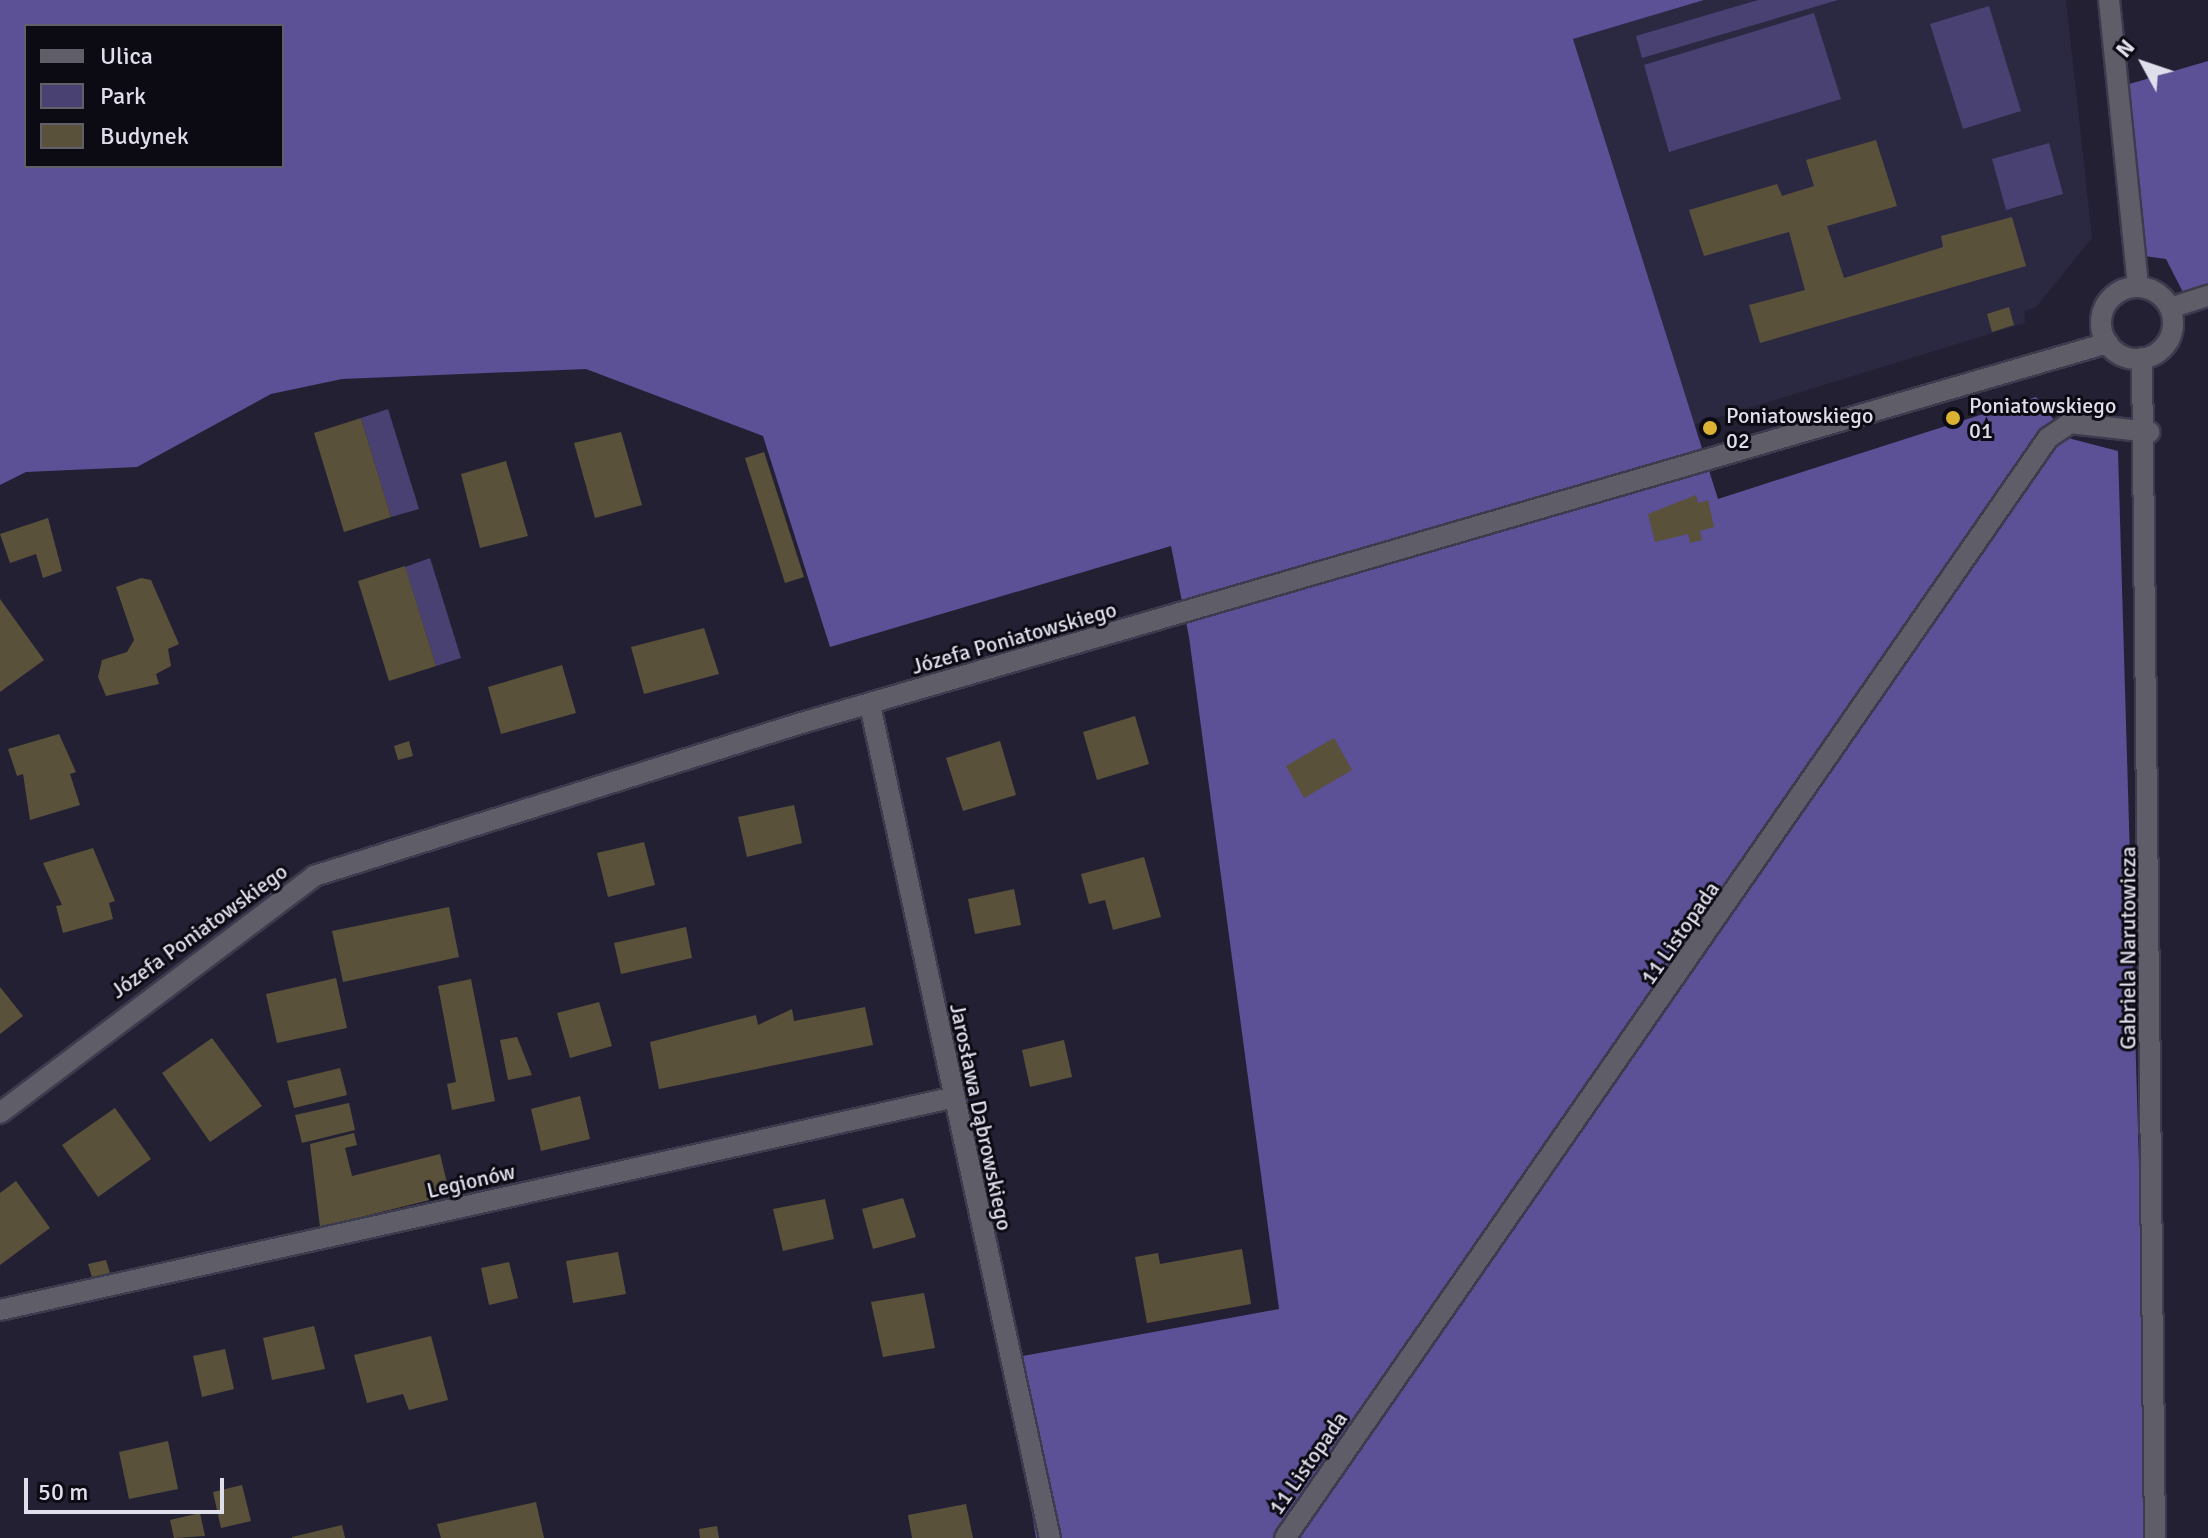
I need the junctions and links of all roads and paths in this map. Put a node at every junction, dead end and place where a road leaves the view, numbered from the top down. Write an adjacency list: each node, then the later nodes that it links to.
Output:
1 (2109, 0): 2 (street)
2 (2138, 287): 4 (street); 5 (street)
3 (2208, 296): 4 (street)
4 (2170, 308): 6 (street)
5 (2108, 343): 6 (street); 8 (street, Józefa Poniatowskiego)
6 (2142, 358): 7 (street, Gabriela Narutowicza)
7 (2149, 432): 13 (street, 11 Listopada); 14 (street, Gabriela Narutowicza)
8 (870, 705): 9 (street, Jarosława Dąbrowskiego); 10 (street, Józefa Poniatowskiego)
9 (951, 1098): 11 (street, Legionów); 12 (street, Jarosława Dąbrowskiego)
10 (0, 1113)
11 (0, 1310)
12 (1050, 1538)
13 (1285, 1538)
14 (2155, 1538)

